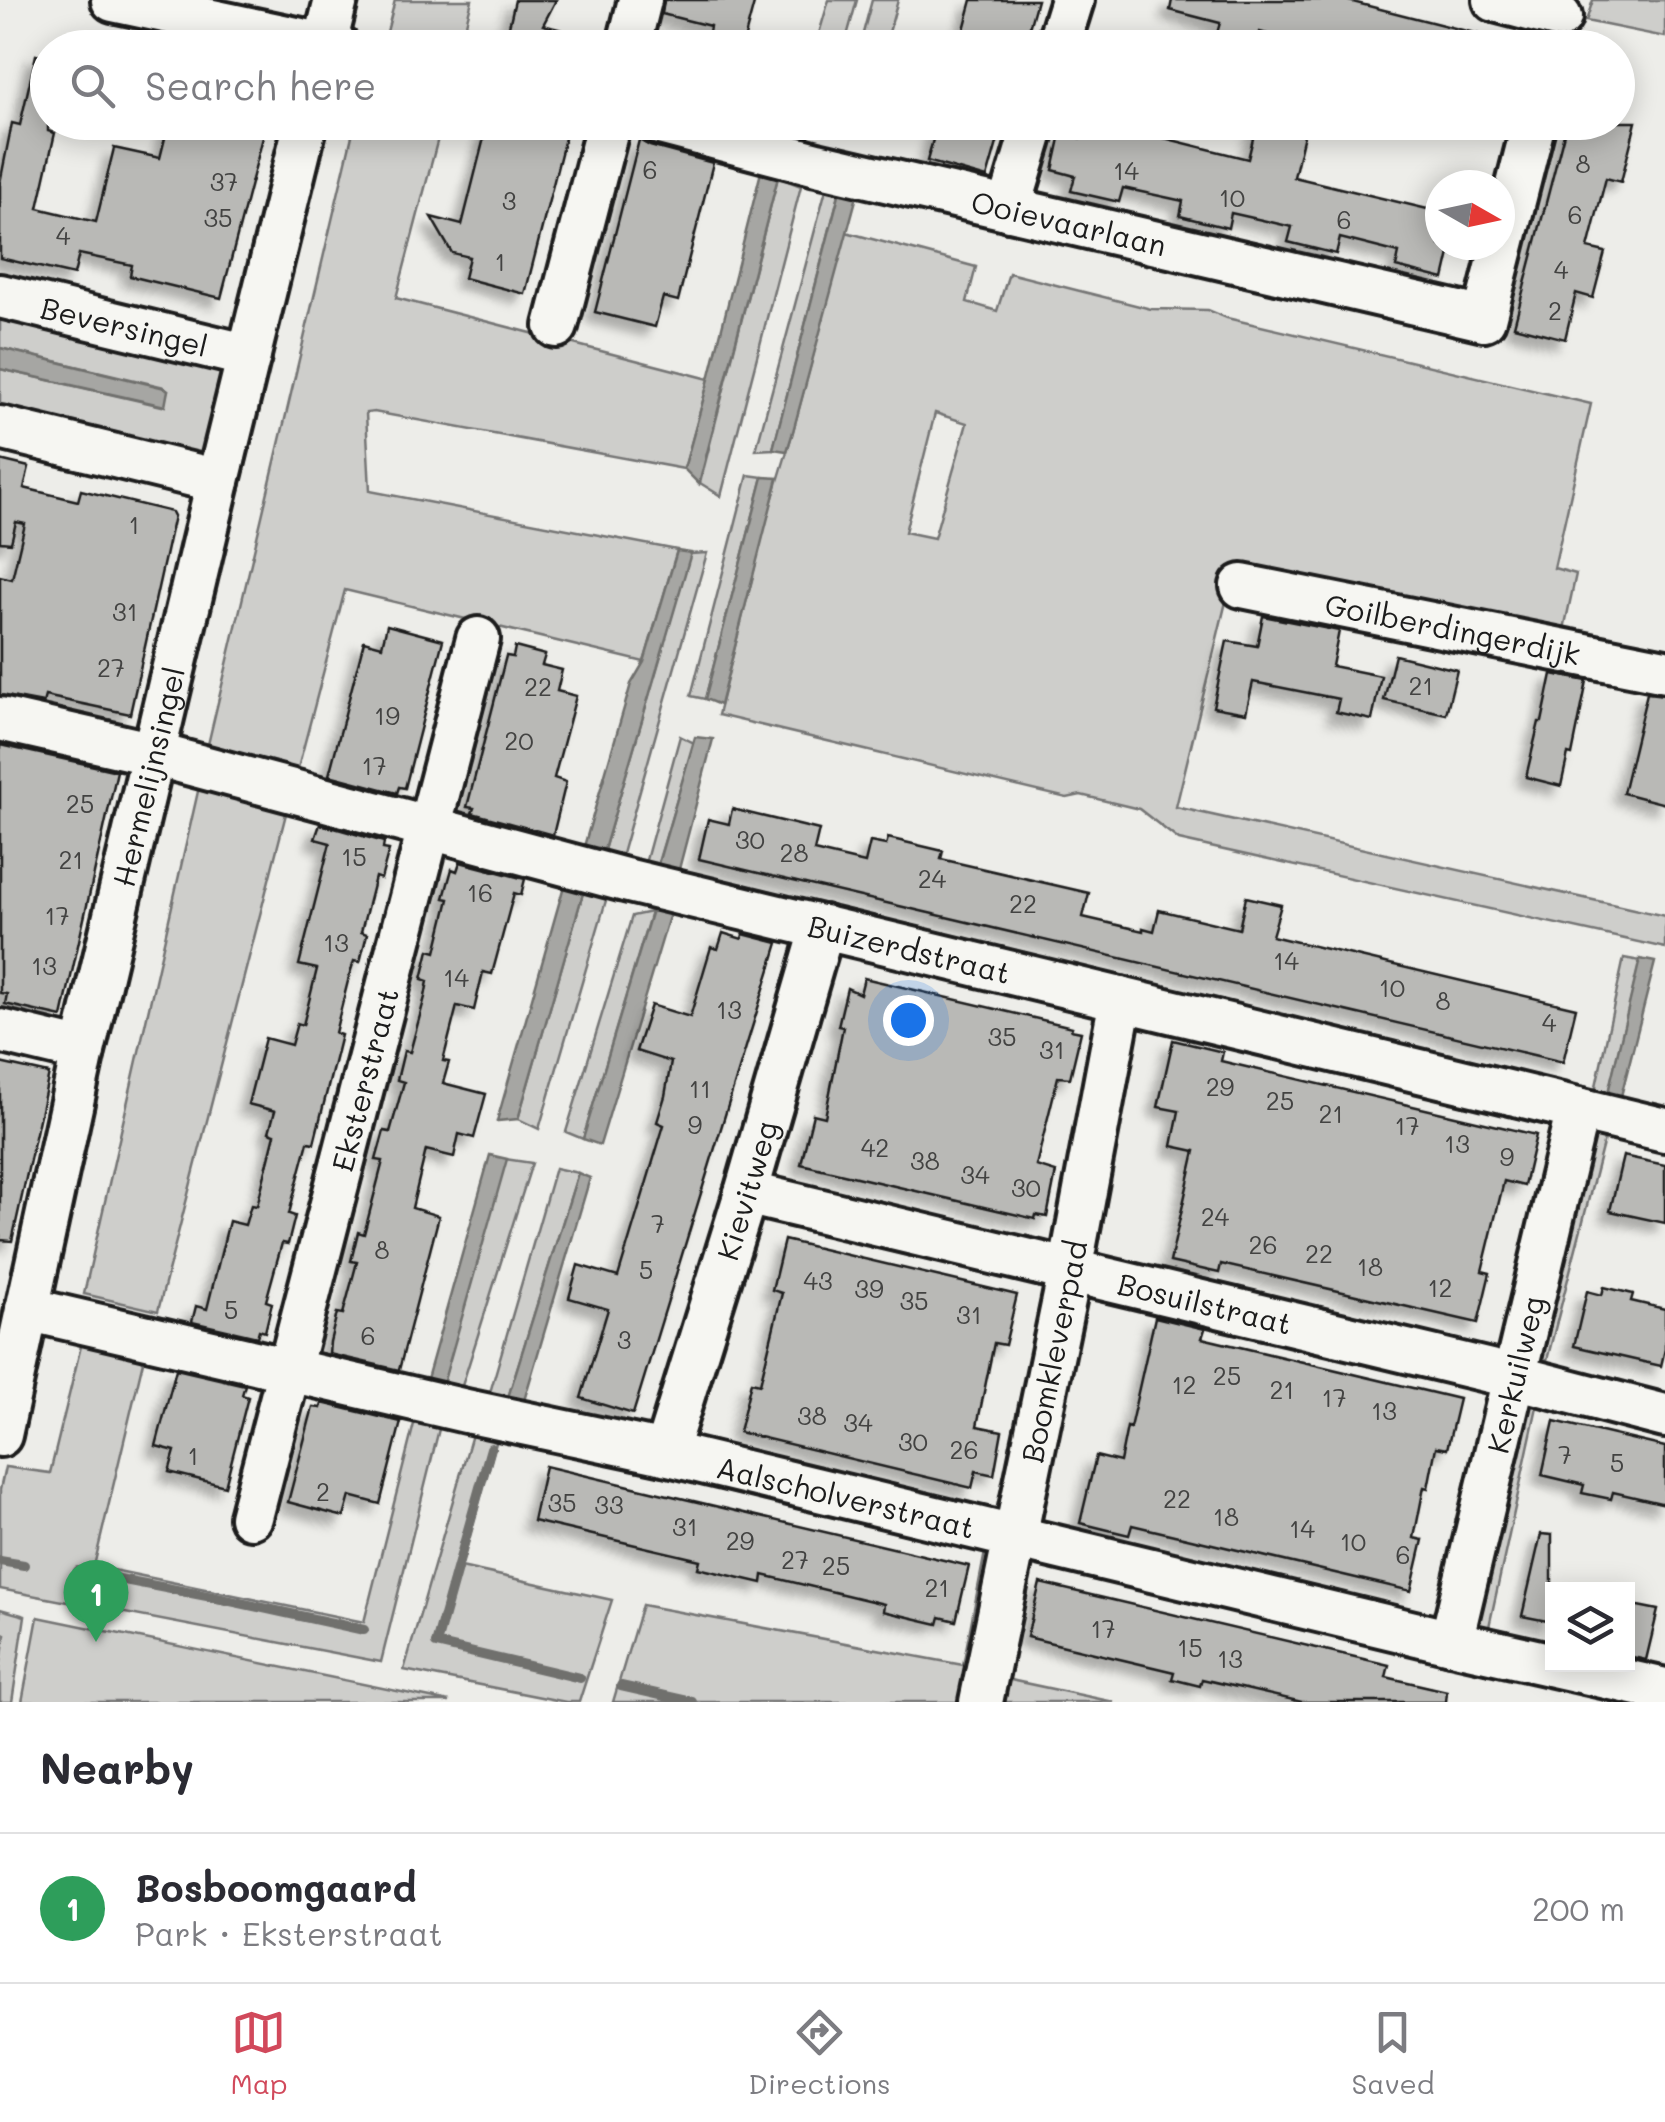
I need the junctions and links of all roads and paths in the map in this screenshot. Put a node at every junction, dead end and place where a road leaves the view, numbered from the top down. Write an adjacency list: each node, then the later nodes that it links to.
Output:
1 (113, 0): 7 (street)
2 (336, 0): 8 (street)
3 (640, 0): 9 (street)
4 (1072, 0): 10 (street)
5 (1495, 0): 6 (street)
6 (1561, 21)
7 (254, 30)
8 (331, 30)
9 (632, 30)
10 (1063, 30)
11 (302, 140): 19 (street, Hermelijnsingel)
12 (604, 140): 18 (street)
13 (725, 140): 16 (street, Ooievaarlaan)
14 (1030, 140): 16 (street)
15 (1529, 140): 16 (street, Ooievaarlaan)
16 (1009, 208)
17 (0, 296): 19 (street, Beversingel)
18 (556, 326)
19 (250, 356): 21 (street, Hermelijnsingel)
20 (0, 428): 21 (street)
21 (218, 480): 26 (street, Hermelijnsingel)
22 (1242, 586): 24 (street, Goilberdingerdijk)
23 (478, 638): 27 (street, Eksterstraat)
24 (1665, 671)
25 (0, 720): 26 (street, Buizerdstraat)
26 (154, 754): 27 (street, Buizerdstraat); 31 (street, Hermelijnsingel)
27 (429, 829): 28 (street, Buizerdstraat); 37 (street, Eksterstraat)
28 (823, 927): 29 (street, Buizerdstraat); 34 (street, Kievitweg)
29 (1122, 999): 32 (street, Buizerdstraat); 35 (street, Boomkleverpad)
30 (0, 1031): 31 (street)
31 (83, 1051): 36 (street, Hermelijnsingel)
32 (1578, 1109): 33 (street, Buizerdstraat); 38 (street, Kerkuilweg)
33 (1665, 1130)
34 (746, 1192): 35 (street, Bosuilstraat); 41 (street, Kievitweg)
35 (1070, 1271): 38 (street, Bosuilstraat); 43 (street, Boomkleverpad)
36 (16, 1325): 37 (street, Aalscholverstraat); 40 (street, Hermelijnsingel)
37 (288, 1370): 41 (street, Aalscholverstraat); 42 (street, Eksterstraat)
38 (1515, 1377): 39 (street, Bosuilstraat); 44 (street, Kerkuilweg)
39 (1665, 1416)
40 (0, 1435)
41 (665, 1453): 43 (street, Aalscholverstraat)
42 (251, 1518)
43 (1015, 1536): 44 (street, Aalscholverstraat); 46 (street, Boomkleverpad)
44 (1451, 1642): 45 (street, Aalscholverstraat)
45 (1665, 1690)
46 (982, 1702)

